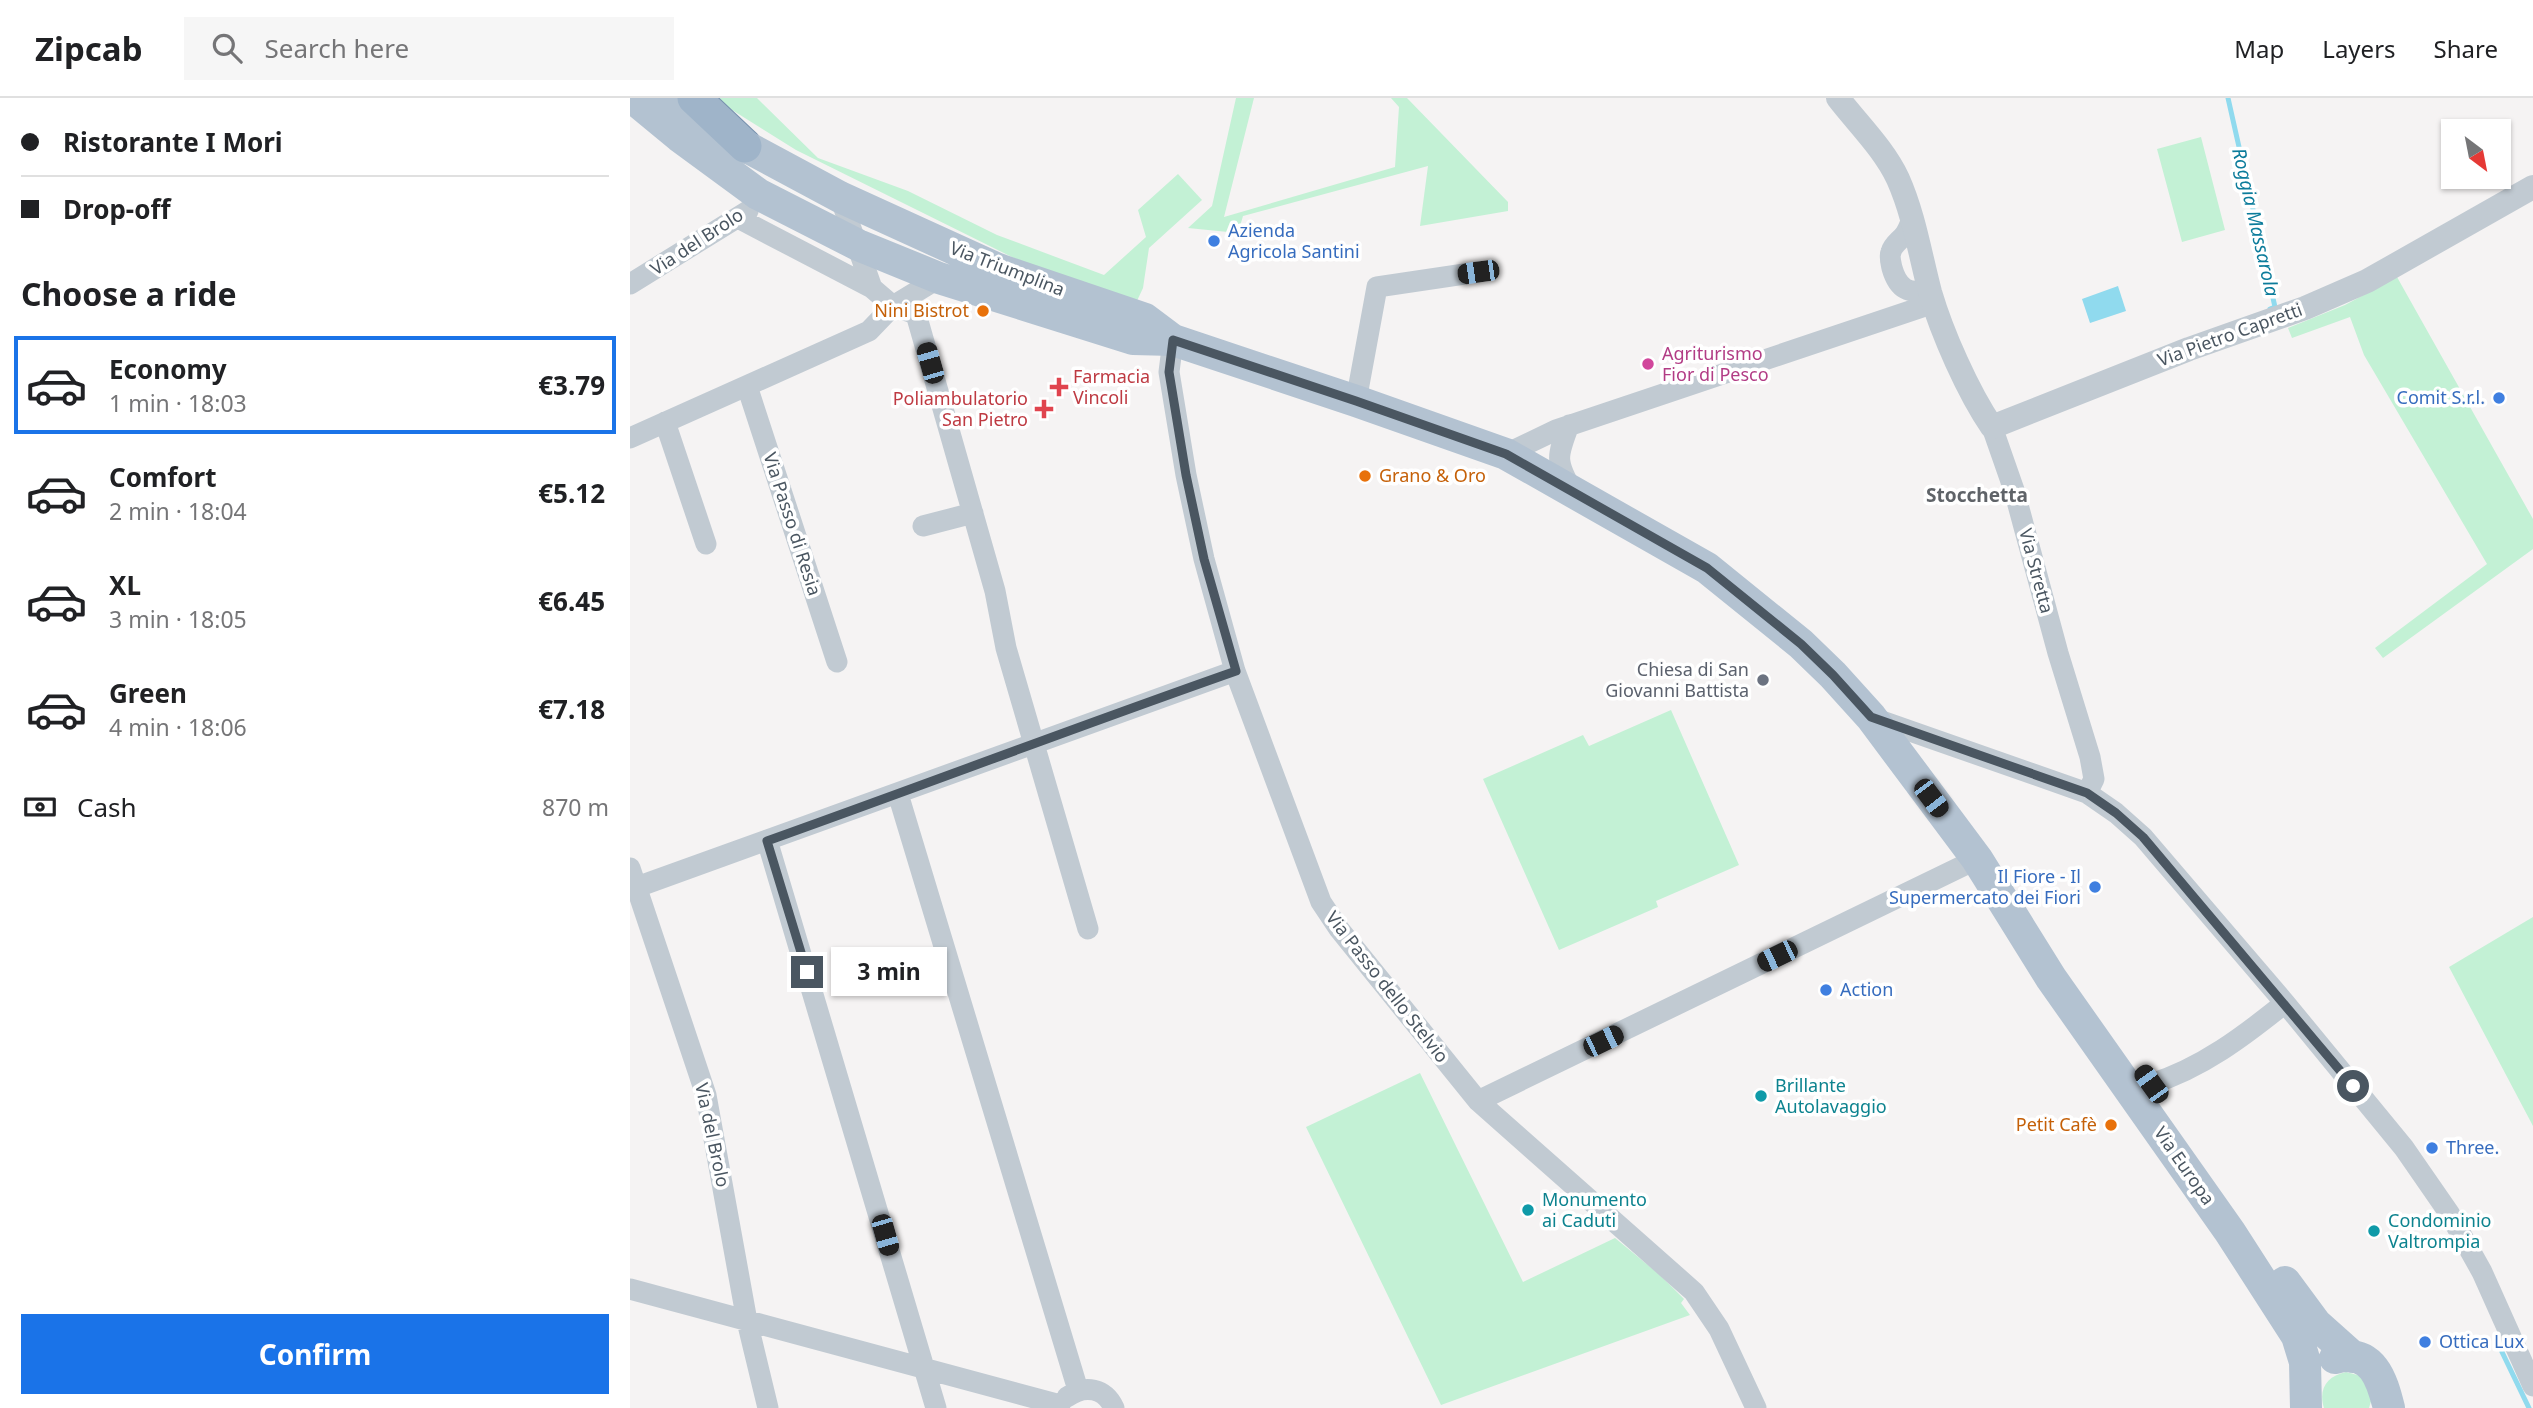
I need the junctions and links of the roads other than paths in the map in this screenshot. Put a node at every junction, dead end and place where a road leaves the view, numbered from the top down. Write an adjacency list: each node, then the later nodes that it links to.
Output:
1 (633, 98): 7 (main road, Via Triumplina)
2 (674, 98): 5 (main road, Via Triumplina)
3 (694, 98): 5 (highway)
4 (1838, 98): 15 (street, Via Stretta)
5 (746, 146): 8 (main road, Via Triumplina)
6 (2533, 187): 22 (street, Via Pietro Capretti)
7 (758, 194): 9 (street, Via del Brolo); 10 (main road, Via Triumplina)
8 (840, 197): 10 (street); 17 (main road, Via Triumplina)
9 (738, 218): 13 (street, Via del Brolo); 14 (street)
10 (858, 245): 12 (main road, Via Triumplina); 14 (street)
11 (1478, 272): 19 (street)
12 (939, 278): 16 (street); 17 (main road, Via Triumplina)
13 (630, 284)
14 (872, 288): 16 (street)
15 (1932, 296): 21 (street); 22 (street, Via Stretta)
16 (893, 306): 18 (street); 26 (street)
17 (1173, 340): 19 (main road, Via Triumplina); 30 (street, Via Passo dello Stelvio)
18 (747, 386): 20 (street); 29 (street, Via Passo di Resia)
19 (1356, 401): 24 (main road, Via Triumplina)
20 (665, 422): 23 (street); 28 (street)
21 (1569, 425): 24 (street); 25 (street)
22 (1992, 427): 33 (street, Via Stretta)
23 (630, 438)
24 (1506, 454): 25 (main road, Via Triumplina)
25 (1573, 492): 31 (main road, Via Triumplina)
26 (973, 513): 27 (street); 32 (street)
27 (923, 526)
28 (706, 544)
29 (836, 662)
30 (1236, 671): 32 (street); 41 (street, Via Passo dello Stelvio)
31 (1871, 717): 33 (street, Via Triumplina); 36 (main road, Via Triumplina)
32 (1035, 741): 34 (street); 38 (street)
33 (2087, 793): 39 (street)
34 (898, 794): 35 (street); 47 (street)
35 (767, 841): 37 (street); 45 (street)
36 (1984, 870): 40 (main road, Via Europa); 41 (street); 48 (main road, Via Europa)
37 (633, 877): 43 (street, Via del Brolo)
38 (1088, 929)
39 (2285, 1003): 40 (street); 46 (street)
40 (2151, 1084): 44 (main road, Via Europa)
41 (1478, 1101): 54 (street, Via Passo dello Stelvio)
42 (630, 1289): 43 (street)
43 (747, 1321): 45 (street); 51 (street, Via del Brolo)
44 (2353, 1357): 48 (main road, Via Europa); 49 (main road, Via Europa)
45 (924, 1367): 50 (street); 52 (street)
46 (2533, 1386)
47 (1078, 1390): 50 (street); 53 (street)
48 (2305, 1399)
49 (2386, 1405)
50 (1060, 1407)
51 (768, 1408)
52 (936, 1408)
53 (1114, 1408)
54 (1756, 1408)

